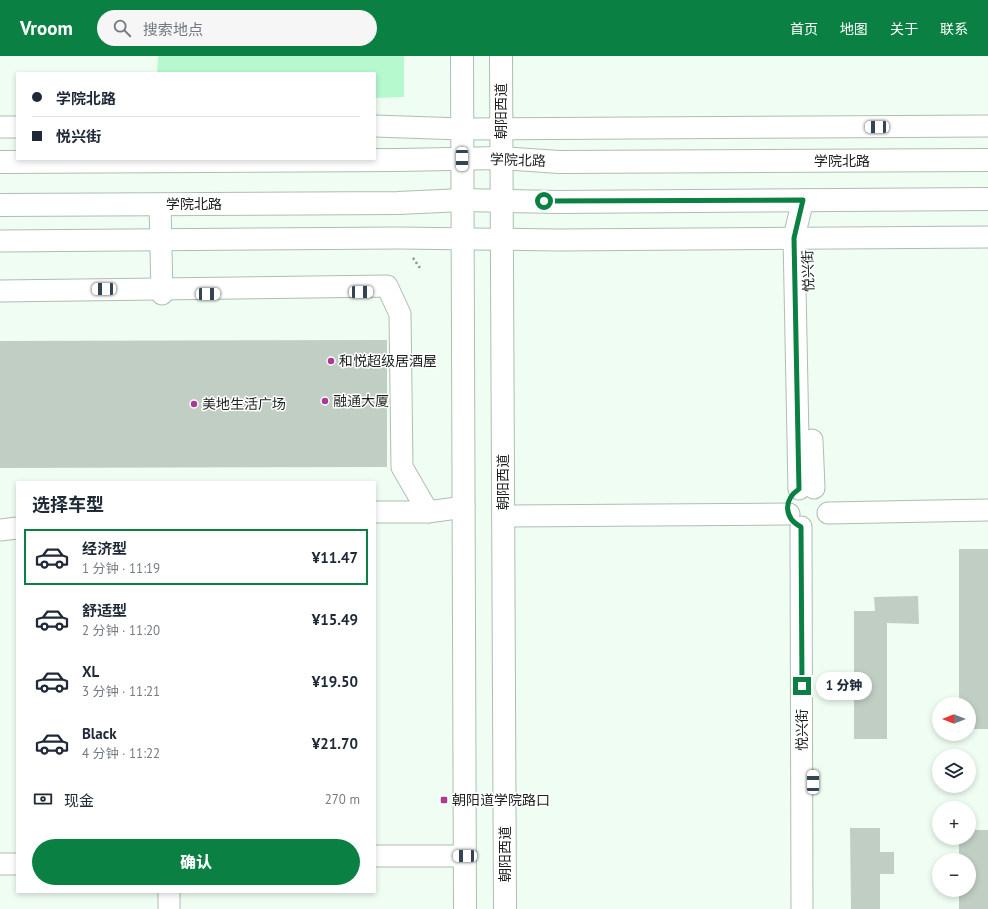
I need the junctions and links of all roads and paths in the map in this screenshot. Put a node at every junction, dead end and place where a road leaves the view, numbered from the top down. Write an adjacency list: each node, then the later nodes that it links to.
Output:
1 (462, 56): 8 (main road)
2 (501, 56): 7 (main road, 朝阳西道)
3 (376, 126): 8 (street)
4 (988, 126): 7 (street)
5 (0, 127): 6 (street)
6 (16, 127)
7 (501, 128): 8 (street); 9 (main road, 朝阳西道)
8 (462, 129): 10 (main road)
9 (501, 158): 10 (main road, 学院北路); 13 (main road, 学院北路); 18 (main road, 朝阳西道)
10 (462, 159): 12 (main road, 学院北路); 16 (main road)
11 (308, 160): 14 (main road, 学院北路)
12 (376, 160)
13 (988, 160)
14 (0, 162)
15 (988, 199): 17 (main road, 学院北路)
16 (463, 200): 18 (main road, 学院北路); 19 (main road, 学院北路); 23 (main road)
17 (803, 200): 18 (main road, 学院北路); 22 (street, 悦兴街)
18 (501, 201): 24 (main road, 朝阳西道)
19 (160, 204): 20 (main road, 学院北路); 25 (street)
20 (0, 205)
21 (988, 237): 22 (street)
22 (800, 238): 24 (street); 32 (street, 悦兴街)
23 (463, 239): 24 (street); 25 (street); 31 (main road)
24 (502, 239): 37 (main road, 朝阳西道)
25 (161, 240): 26 (street); 28 (street)
26 (0, 241)
27 (0, 291): 28 (street)
28 (163, 291): 29 (street); 36 (street)
29 (0, 297)
30 (988, 502): 33 (street)
31 (464, 507): 36 (street); 41 (main road)
32 (801, 508): 33 (street); 33 (street); 37 (street); 48 (street, 悦兴街); 49 (street, 悦兴街)
33 (829, 508): 34 (street)
34 (988, 510)
35 (376, 512): 36 (street)
36 (428, 512)
37 (503, 512): 47 (main road, 朝阳西道)
38 (16, 528): 39 (street)
39 (0, 530)
40 (376, 856): 41 (street)
41 (465, 856): 46 (main road)
42 (0, 864): 43 (street)
43 (16, 864)
44 (168, 893): 45 (street)
45 (169, 909)
46 (465, 909)
47 (506, 909)
48 (802, 909)
49 (812, 909)

